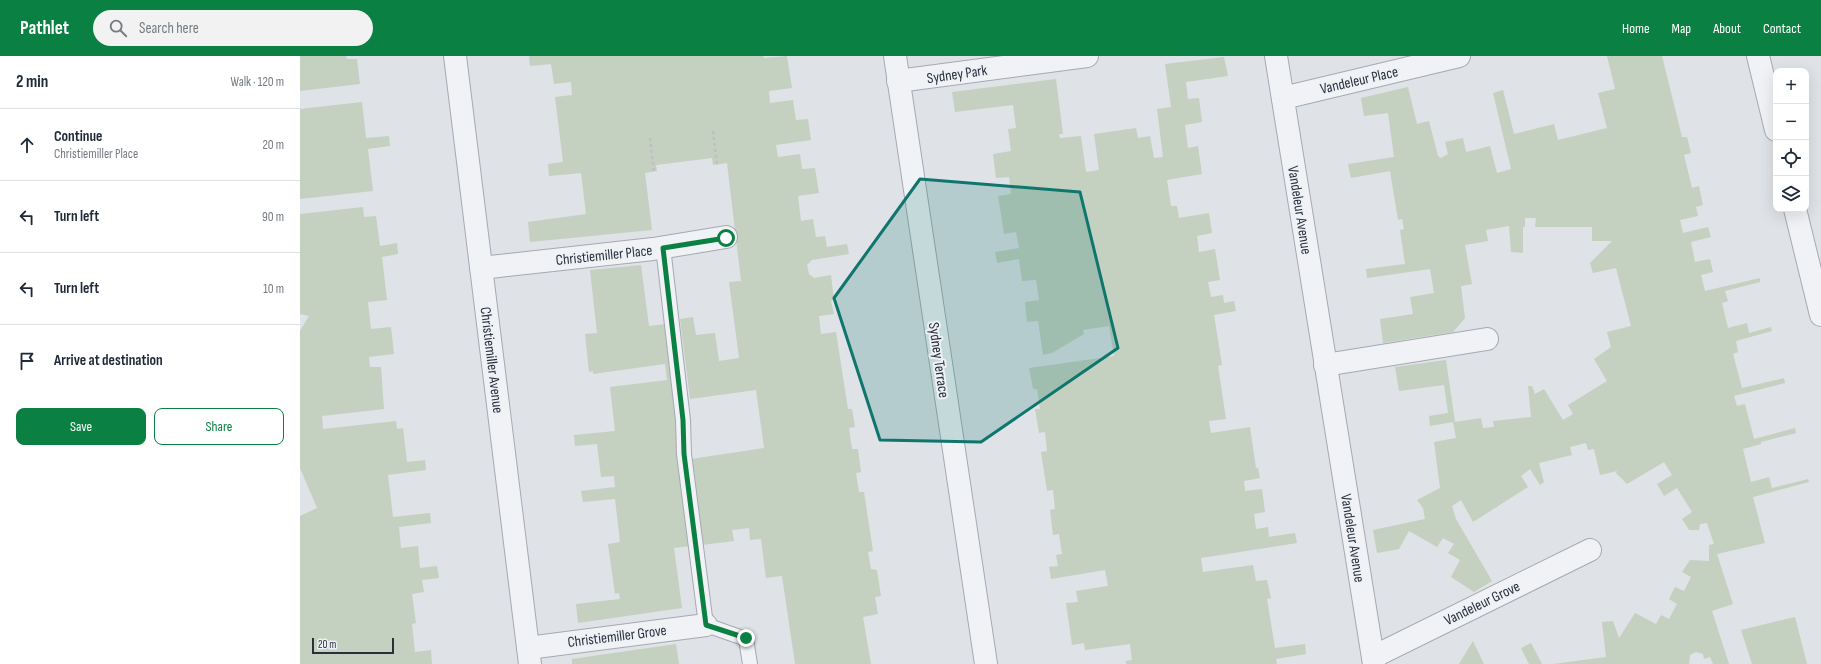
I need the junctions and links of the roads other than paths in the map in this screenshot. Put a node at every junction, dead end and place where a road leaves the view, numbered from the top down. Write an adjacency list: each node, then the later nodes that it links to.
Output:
1 (455, 56): 13 (street, Christiemiller Avenue)
2 (895, 56): 7 (street, Sydney Terrace)
3 (1087, 56): 7 (street, Sydney Park)
4 (1276, 56): 8 (street, Vandeleur Avenue)
5 (1459, 56): 8 (street, Vandeleur Place)
6 (1758, 56): 9 (street)
7 (898, 81): 22 (street, Sydney Terrace)
8 (1283, 98): 16 (street, Vandeleur Avenue)
9 (1773, 118)
10 (1796, 212): 14 (street)
11 (726, 238): 12 (street, Christiemiller Place)
12 (663, 248): 13 (street, Christiemiller Place); 18 (lane)
13 (481, 268): 19 (street, Christiemiller Avenue)
14 (1821, 315)
15 (1487, 339): 16 (street)
16 (1325, 365): 20 (street, Vandeleur Avenue)
17 (1590, 550): 20 (street, Vandeleur Grove)
18 (706, 625): 19 (street, Christiemiller Grove); 21 (lane)
19 (529, 656)
20 (1374, 660)
21 (750, 664)
22 (986, 664)

